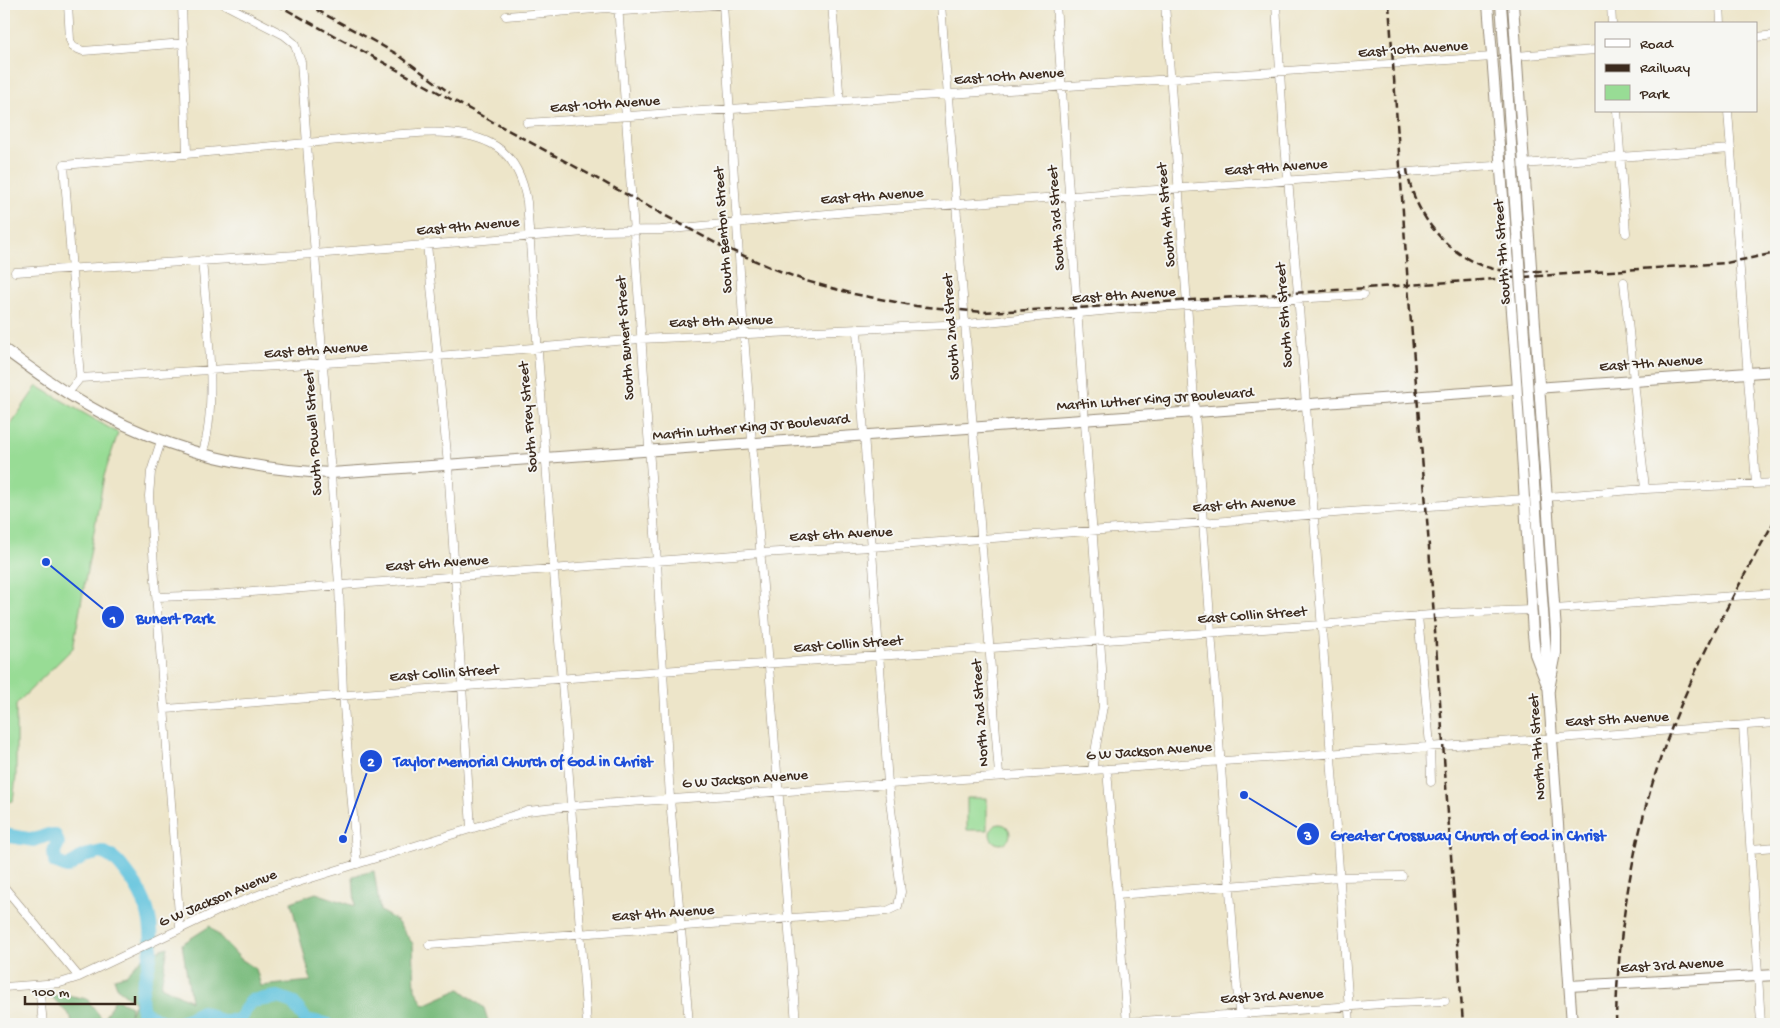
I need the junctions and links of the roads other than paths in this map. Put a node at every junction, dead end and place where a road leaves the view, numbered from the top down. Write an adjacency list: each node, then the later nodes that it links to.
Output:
1 (68, 4): 22 (street)
2 (182, 4): 22 (street)
3 (224, 4): 36 (street, South Powell Street)
4 (723, 4): 5 (street); 16 (street); 31 (street, South Benton Street)
5 (731, 4)
6 (832, 4): 30 (street)
7 (941, 4): 29 (street, South 2nd Street)
8 (1056, 4): 28 (street, South 3rd Street)
9 (1165, 4): 27 (street, South 4th Street)
10 (1276, 4): 26 (street, South 5th Street)
11 (1488, 4): 25 (main road)
12 (1501, 4): 92 (main road, South 7th Street, bridge)
13 (1513, 4): 24 (main road)
14 (1611, 4): 18 (street)
15 (1720, 4): 19 (street)
16 (618, 7): 17 (street); 34 (street, South Bunert Street)
17 (506, 16)
18 (1612, 22)
19 (1722, 22)
20 (1776, 35): 21 (street)
21 (1758, 37)
22 (184, 43): 38 (street)
23 (1595, 50): 24 (street)
24 (1516, 56): 40 (main road)
25 (1492, 57): 26 (street, East 10th Avenue); 41 (main road)
26 (1279, 73): 27 (street, East 10th Avenue); 42 (street, South 5th Street)
27 (1170, 80): 28 (street, East 10th Avenue); 43 (street, South 4th Street)
28 (1062, 88): 29 (street, East 10th Avenue); 44 (street, South 3rd Street)
29 (947, 95): 30 (street, East 10th Avenue); 45 (street, South 2nd Street)
30 (840, 103): 31 (street, East 10th Avenue)
31 (729, 110): 34 (street, East 10th Avenue); 46 (street, South Benton Street)
32 (1617, 112): 39 (street)
33 (1728, 112): 37 (street)
34 (624, 118): 35 (street, East 10th Avenue); 47 (street, South Bunert Street)
35 (527, 123)
36 (307, 143): 38 (street); 49 (street, South Frey Street); 51 (street, South Powell Street)
37 (1731, 149): 39 (street, East 9th Avenue); 70 (street)
38 (187, 154): 53 (street)
39 (1620, 158): 40 (street, East 9th Avenue); 48 (street)
40 (1524, 165): 41 (street, East 9th Avenue); 73 (main road)
41 (1501, 167): 42 (street, East 9th Avenue); 74 (main road)
42 (1289, 181): 43 (street, East 9th Avenue); 57 (street, South 5th Street)
43 (1178, 189): 44 (street, East 9th Avenue); 58 (street, South 4th Street)
44 (1069, 196): 45 (street, East 9th Avenue); 59 (street, South 3rd Street)
45 (957, 205): 46 (street, East 9th Avenue); 60 (street, South 2nd Street)
46 (738, 221): 47 (street, East 9th Avenue); 62 (street, South Benton Street)
47 (632, 230): 49 (street, East 9th Avenue); 63 (street, South Bunert Street)
48 (1626, 233)
49 (529, 236): 50 (street, East 9th Avenue); 64 (street, South Frey Street)
50 (427, 244): 51 (street, East 9th Avenue); 66 (street)
51 (314, 254): 52 (street, East 9th Avenue); 67 (street, South Powell Street)
52 (202, 260): 53 (street, East 9th Avenue); 68 (street)
53 (70, 269): 54 (street, East 9th Avenue); 71 (street)
54 (15, 272)
55 (1624, 282): 72 (street)
56 (1363, 295): 57 (street, East 8th Avenue)
57 (1298, 299): 58 (street, East 8th Avenue); 77 (street, South 5th Street)
58 (1188, 306): 59 (street, East 8th Avenue); 78 (street, South 4th Street)
59 (1077, 314): 60 (street, East 8th Avenue); 79 (street, South 3rd Street)
60 (966, 324): 61 (street, East 8th Avenue); 80 (street, South 2nd Street)
61 (857, 331): 62 (street, East 8th Avenue); 81 (street)
62 (744, 335): 63 (street, East 8th Avenue); 83 (street, South Benton Street)
63 (640, 339): 64 (street, East 8th Avenue); 84 (street, South Bunert Street)
64 (537, 347): 66 (street, East 8th Avenue); 86 (street, South Frey Street)
65 (4, 349): 76 (main road, Martin Luther King Jr Boulevard)
66 (438, 356): 67 (street, East 8th Avenue); 87 (street)
67 (322, 364): 68 (street, East 8th Avenue); 88 (street, South Powell Street)
68 (209, 371): 71 (street, East 8th Avenue); 85 (street)
69 (1776, 371): 70 (main road, East 7th Avenue)
70 (1748, 373): 72 (main road, East 7th Avenue); 90 (street)
71 (80, 378): 76 (street)
72 (1634, 380): 73 (main road, East 7th Avenue); 91 (street)
73 (1540, 387): 75 (main road, East 7th Avenue); 93 (main road)
74 (1518, 388): 75 (main road, Martin Luther King Jr Boulevard); 77 (main road, Martin Luther King Jr Boulevard); 92 (main road)
75 (1529, 388)
76 (68, 394): 82 (main road, Martin Luther King Jr Boulevard)
77 (1305, 404): 78 (main road, Martin Luther King Jr Boulevard); 94 (street, South 5th Street)
78 (1195, 412): 79 (main road, Martin Luther King Jr Boulevard); 95 (street, South 4th Street)
79 (1085, 420): 80 (main road, Martin Luther King Jr Boulevard); 96 (street, South 3rd Street)
80 (974, 427): 81 (main road, Martin Luther King Jr Boulevard); 97 (street, South 2nd Street)
81 (864, 434): 83 (main road, Martin Luther King Jr Boulevard); 98 (street)
82 (161, 441): 85 (main road, Martin Luther King Jr Boulevard); 105 (street)
83 (754, 443): 84 (main road, Martin Luther King Jr Boulevard); 99 (street, South Benton Street)
84 (648, 452): 86 (main road, Martin Luther King Jr Boulevard); 100 (street, South Bunert Street)
85 (202, 454): 88 (main road, Martin Luther King Jr Boulevard)
86 (547, 459): 87 (main road, Martin Luther King Jr Boulevard); 101 (street, South Frey Street)
87 (448, 465): 88 (main road, Martin Luther King Jr Boulevard); 102 (street)
88 (331, 473): 103 (street, South Powell Street)
89 (1776, 483): 90 (street)
90 (1756, 484): 91 (street)
91 (1645, 489): 93 (street)
92 (1530, 498): 94 (street, East 6th Avenue); 107 (main road); 118 (main road, North 7th Street)
93 (1547, 498): 106 (main road)
94 (1312, 514): 95 (street, East 6th Avenue); 109 (street, South 5th Street)
95 (1203, 522): 96 (street, East 6th Avenue); 110 (street, South 4th Street)
96 (1092, 530): 97 (street, East 6th Avenue); 111 (street, South 3rd Street)
97 (983, 538): 98 (street, East 6th Avenue); 112 (street, South 2nd Street)
98 (872, 547): 99 (street, East 6th Avenue); 113 (street)
99 (761, 553): 100 (street, East 6th Avenue); 114 (street, South Benton Street)
100 (657, 562): 101 (street, East 6th Avenue); 115 (street, South Bunert Street)
101 (554, 570): 102 (street, East 6th Avenue); 116 (street, South Frey Street)
102 (456, 576): 103 (street, East 6th Avenue); 117 (street)
103 (339, 585): 105 (street, East 6th Avenue); 119 (street, South Powell Street)
104 (1776, 593): 106 (street)
105 (158, 597): 120 (street)
106 (1555, 609): 118 (main road)
107 (1532, 610): 108 (street, East Collin Street); 118 (main road)
108 (1418, 616): 109 (street, East Collin Street); 124 (street)
109 (1321, 625): 110 (street, East Collin Street); 125 (street, South 5th Street)
110 (1210, 633): 111 (street, East Collin Street); 126 (street, South 4th Street)
111 (1100, 640): 112 (street, East Collin Street); 128 (street, South 3rd Street)
112 (991, 649): 113 (street, East Collin Street); 129 (street, North 2nd Street)
113 (880, 657): 114 (street, East Collin Street); 131 (street)
114 (769, 664): 115 (street, East Collin Street); 132 (street, South Benton Street)
115 (662, 671): 116 (street, East Collin Street); 133 (street, South Bunert Street)
116 (563, 680): 117 (street, East Collin Street); 134 (street, South Frey Street)
117 (463, 687): 119 (street, East Collin Street); 135 (street)
118 (1549, 690): 123 (main road, North 7th Street)
119 (343, 694): 120 (street, East Collin Street); 138 (street, South Powell Street)
120 (166, 709): 146 (street)
121 (1776, 723): 122 (street, East 5th Avenue)
122 (1743, 726): 123 (street, East 5th Avenue); 137 (street)
123 (1552, 737): 124 (street, East 5th Avenue); 153 (main road, North 7th Street)
124 (1430, 745): 125 (street, G W Jackson Avenue); 130 (street)
125 (1330, 753): 126 (street, G W Jackson Avenue); 140 (street, South 5th Street)
126 (1222, 761): 127 (street, G W Jackson Avenue); 141 (street, South 4th Street)
127 (1108, 769): 128 (street, G W Jackson Avenue); 143 (street)
128 (1092, 770): 129 (street, G W Jackson Avenue)
129 (999, 775): 131 (street, G W Jackson Avenue)
130 (1431, 782)
131 (888, 784): 132 (street, G W Jackson Avenue); 144 (street, East 4th Avenue)
132 (777, 791): 133 (street, G W Jackson Avenue); 144 (street, South Benton Street)
133 (670, 799): 134 (street, G W Jackson Avenue); 145 (street, South Bunert Street)
134 (572, 806): 135 (street, G W Jackson Avenue); 147 (street, South Frey Street)
135 (471, 828): 138 (street, G W Jackson Avenue)
136 (1776, 848): 137 (street)
137 (1750, 849): 151 (street)
138 (357, 864): 146 (street, G W Jackson Avenue)
139 (1402, 876): 140 (street)
140 (1339, 877): 141 (street); 156 (street, South 5th Street)
141 (1230, 886): 143 (street); 157 (street, South 4th Street)
142 (4, 887): 150 (street)
143 (1117, 895): 158 (street)
144 (787, 918): 145 (street, East 4th Avenue); 162 (street, South Benton Street)
145 (681, 926): 147 (street, East 4th Avenue); 161 (street, South Bunert Street)
146 (178, 930): 150 (street, G W Jackson Avenue)
147 (581, 934): 148 (street, East 4th Avenue); 160 (street, South Frey Street)
148 (429, 945)
149 (1776, 975): 151 (main road, East 3rd Avenue)
150 (80, 976): 152 (street, G W Jackson Avenue)
151 (1758, 976): 153 (main road, East 3rd Avenue); 166 (street)
152 (39, 985): 154 (street, G W Jackson Avenue); 159 (street)
153 (1569, 986): 165 (main road, North 7th Street)
154 (4, 987)
155 (1445, 1001): 156 (street, East 3rd Avenue)
156 (1349, 1007): 157 (street, East 3rd Avenue); 164 (street, South 5th Street)
157 (1239, 1013): 158 (street, East 3rd Avenue)
158 (1127, 1023): 163 (street, East 3rd Avenue)
159 (43, 1024)
160 (587, 1024)
161 (689, 1024)
162 (796, 1024)
163 (1100, 1024)
164 (1350, 1024)
165 (1572, 1024)
166 (1761, 1024)

